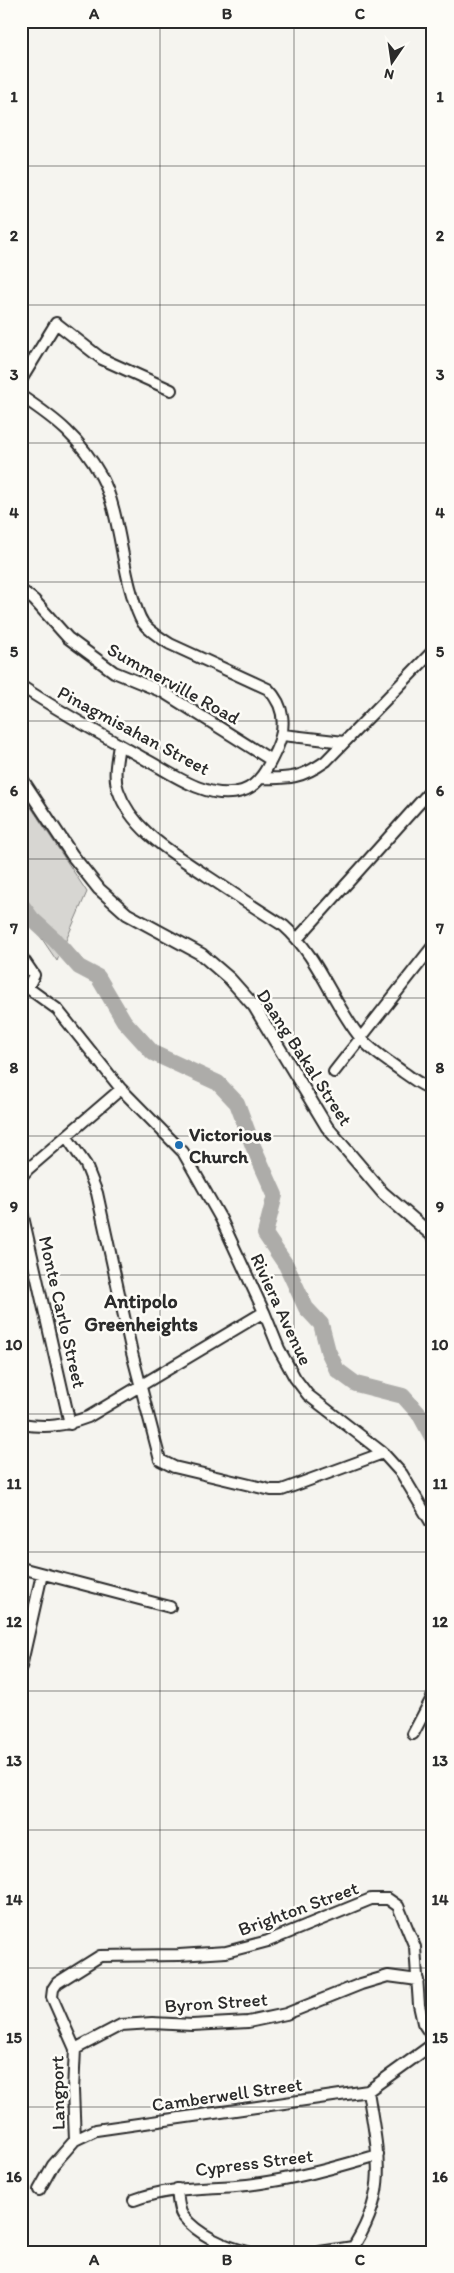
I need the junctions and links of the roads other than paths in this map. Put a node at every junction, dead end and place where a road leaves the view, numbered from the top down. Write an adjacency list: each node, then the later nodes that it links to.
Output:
1 (21, 380): 2 (street)
2 (171, 390)
3 (21, 396): 7 (street, Pinagmisahan Street)
4 (21, 590): 10 (street, Summerville Road)
5 (433, 651): 8 (street)
6 (21, 686): 9 (street, Pinagmisahan Street)
7 (283, 735): 8 (street); 10 (street, Pinagmisahan Street)
8 (344, 742): 12 (street)
9 (119, 745): 12 (street, Pinagmisahan Street); 14 (street)
10 (272, 760): 12 (street, Pinagmisahan Street)
11 (21, 778): 25 (street, Daang Bakal Street)
12 (261, 778)
13 (433, 788): 14 (street)
14 (298, 938): 18 (street)
15 (433, 946): 18 (street)
16 (21, 956): 17 (street)
17 (25, 985): 21 (street, Riviera Avenue)
18 (360, 1038): 19 (street); 20 (street)
19 (334, 1072)
20 (433, 1088)
21 (121, 1089): 22 (street); 26 (street, Riviera Avenue)
22 (66, 1136): 23 (street); 27 (street)
23 (21, 1178)
24 (21, 1208): 29 (street, Monte Carlo Street)
25 (433, 1236)
26 (264, 1312): 27 (street); 30 (street, Riviera Avenue)
27 (141, 1385): 29 (street); 30 (street)
28 (21, 1424): 29 (street)
29 (70, 1424)
30 (383, 1454): 31 (street, Riviera Avenue)
31 (433, 1526)
32 (21, 1568): 33 (street)
33 (42, 1574): 34 (street); 35 (street)
34 (170, 1607)
35 (21, 1667)
36 (433, 1696): 37 (street)
37 (413, 1734)
38 (418, 1980): 39 (street, Brighton Street); 40 (street); 42 (street, Byron Street)
39 (53, 1989): 42 (street, Langport)
40 (433, 2038)
41 (433, 2044): 43 (street, Camberwell Street)
42 (75, 2049): 44 (street, Langport)
43 (368, 2090): 44 (street, Camberwell Street); 45 (street)
44 (75, 2140): 47 (street, Camberwell Street)
45 (378, 2155): 46 (street, Cypress Street); 49 (street)
46 (177, 2189): 48 (street, Cypress Street); 50 (street)
47 (39, 2190)
48 (134, 2200)
49 (352, 2250): 51 (street)
50 (248, 2252)
51 (320, 2252)

